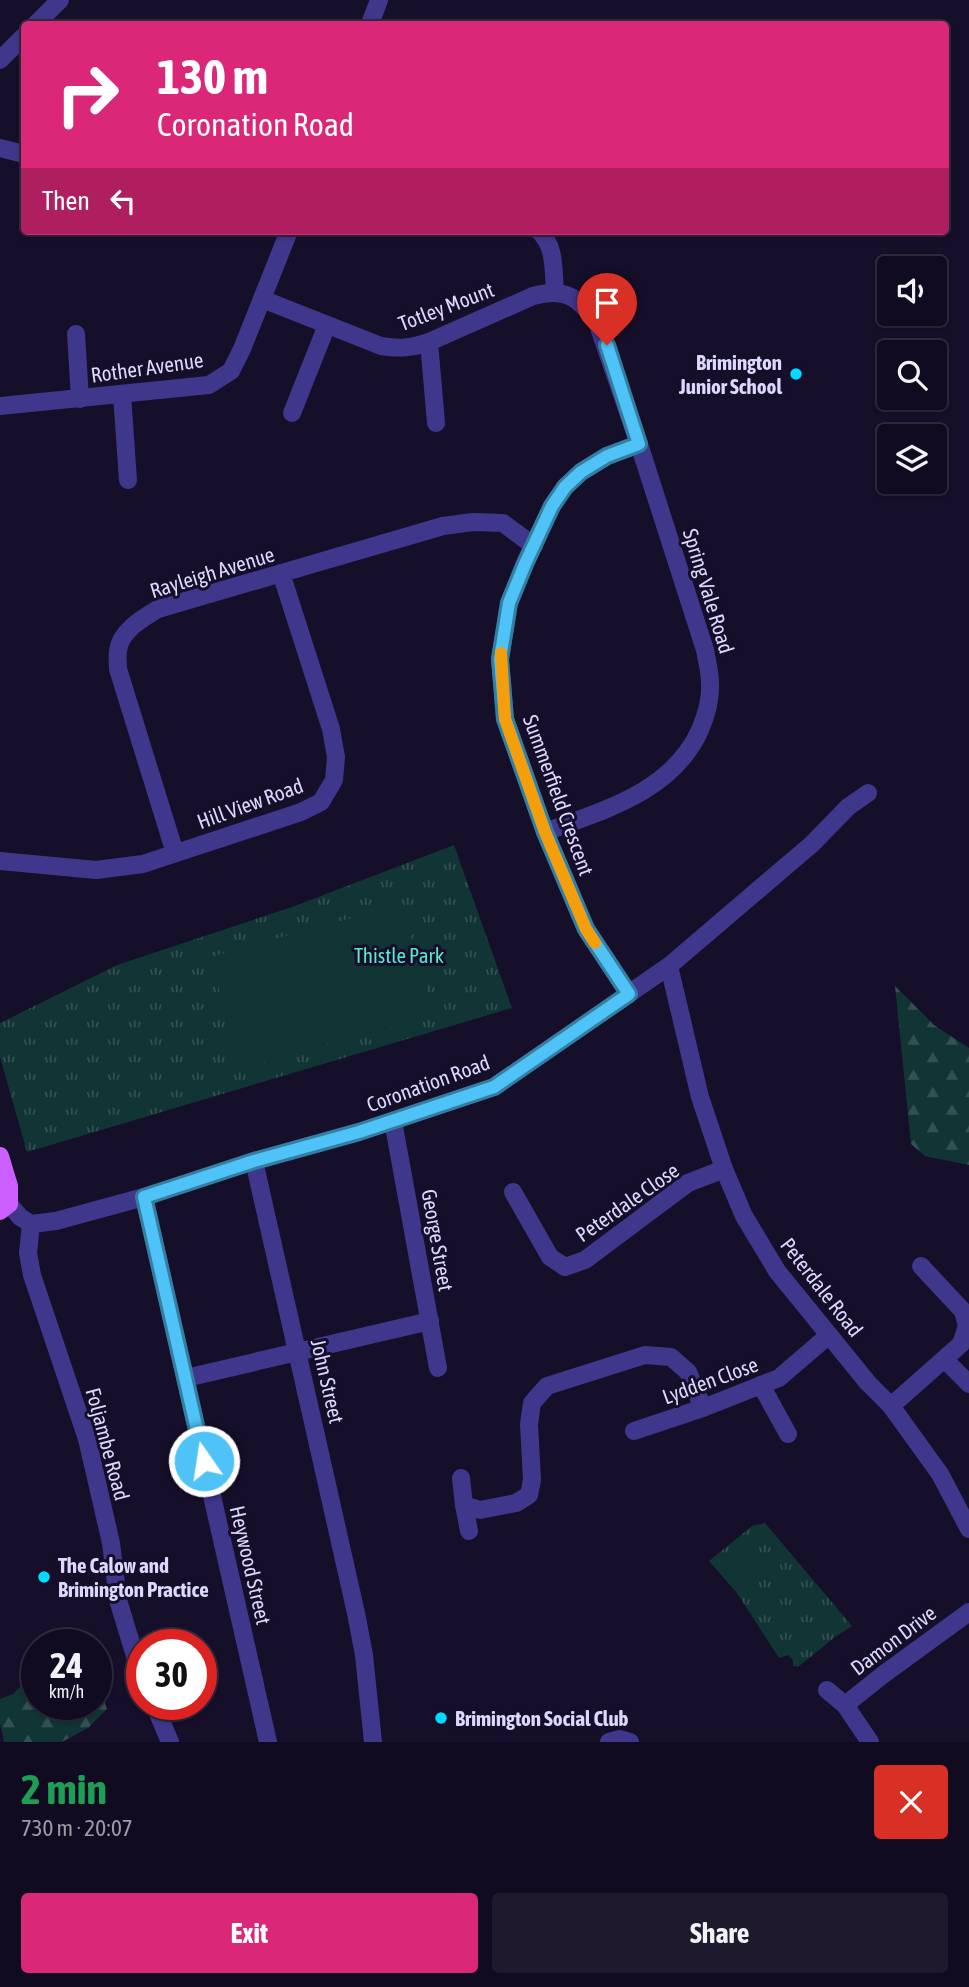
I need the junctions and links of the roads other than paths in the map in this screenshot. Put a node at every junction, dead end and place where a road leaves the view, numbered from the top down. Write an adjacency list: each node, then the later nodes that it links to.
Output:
1 (60, 0): 3 (street)
2 (379, 0): 4 (street)
3 (39, 21)
4 (371, 21)
5 (21, 39): 6 (street)
6 (0, 60)
7 (0, 148): 8 (street)
8 (21, 153)
9 (287, 235): 12 (street, Rother Avenue)
10 (543, 235): 11 (street)
11 (562, 294): 15 (street, Totley Mount); 21 (street, Spring Vale Road)
12 (262, 299): 13 (street, Totley Mount); 16 (street, Rother Avenue)
13 (327, 325): 15 (street, Totley Mount); 19 (street)
14 (76, 334): 17 (street)
15 (429, 342): 20 (street)
16 (122, 395): 17 (street, Rother Avenue); 22 (street)
17 (80, 399): 18 (street, Rother Avenue)
18 (0, 406)
19 (292, 413)
20 (436, 423)
21 (639, 444): 23 (street, Summerfield Crescent); 26 (street, Spring Vale Road)
22 (128, 480)
23 (534, 546): 24 (street, Rayleigh Avenue); 26 (street, Summerfield Crescent)
24 (281, 573): 27 (street, Hill View Road); 27 (street, Rayleigh Avenue)
25 (868, 793): 29 (street, Coronation Road)
26 (545, 832): 30 (street, Summerfield Crescent)
27 (175, 853): 28 (street, Hill View Road)
28 (0, 861)
29 (669, 965): 30 (street, Coronation Road); 34 (street, Peterdale Road)
30 (629, 994): 31 (street, Coronation Road)
31 (393, 1121): 33 (street, Coronation Road); 40 (street, George Street)
32 (0, 1156): 37 (main road)
33 (254, 1161): 36 (street, Coronation Road); 42 (street, John Street)
34 (724, 1169): 35 (street, Peterdale Close); 41 (street, Peterdale Road)
35 (513, 1192)
36 (144, 1197): 38 (street, Coronation Road); 45 (street, Heywood Street)
37 (4, 1208): 38 (street)
38 (31, 1224): 58 (street, Foljambe Road)
39 (921, 1266): 43 (street)
40 (430, 1321): 42 (street); 44 (street, George Street)
41 (830, 1335): 47 (street, Lydden Close); 48 (street, Peterdale Road)
42 (298, 1353): 45 (street); 64 (street, John Street)
43 (945, 1360): 46 (street); 48 (street)
44 (438, 1368)
45 (186, 1378): 62 (street, Heywood Street)
46 (969, 1384)
47 (761, 1385): 49 (street, Lydden Close); 51 (street)
48 (891, 1406): 53 (street, Peterdale Road)
49 (703, 1408): 50 (street, Lydden Close); 54 (street)
50 (634, 1431)
51 (788, 1434)
52 (461, 1478): 54 (street)
53 (963, 1503): 55 (street, Peterdale Road)
54 (464, 1505): 56 (street)
55 (969, 1529)
56 (469, 1531)
57 (969, 1612): 60 (street, Damon Drive)
58 (127, 1629)
59 (827, 1690): 60 (street, Damon Drive)
60 (845, 1705): 67 (street, Damon Drive)
61 (160, 1720): 63 (street)
62 (268, 1741)
63 (170, 1742)
64 (373, 1742)
65 (609, 1742): 66 (street)
66 (630, 1742)
67 (870, 1742)

